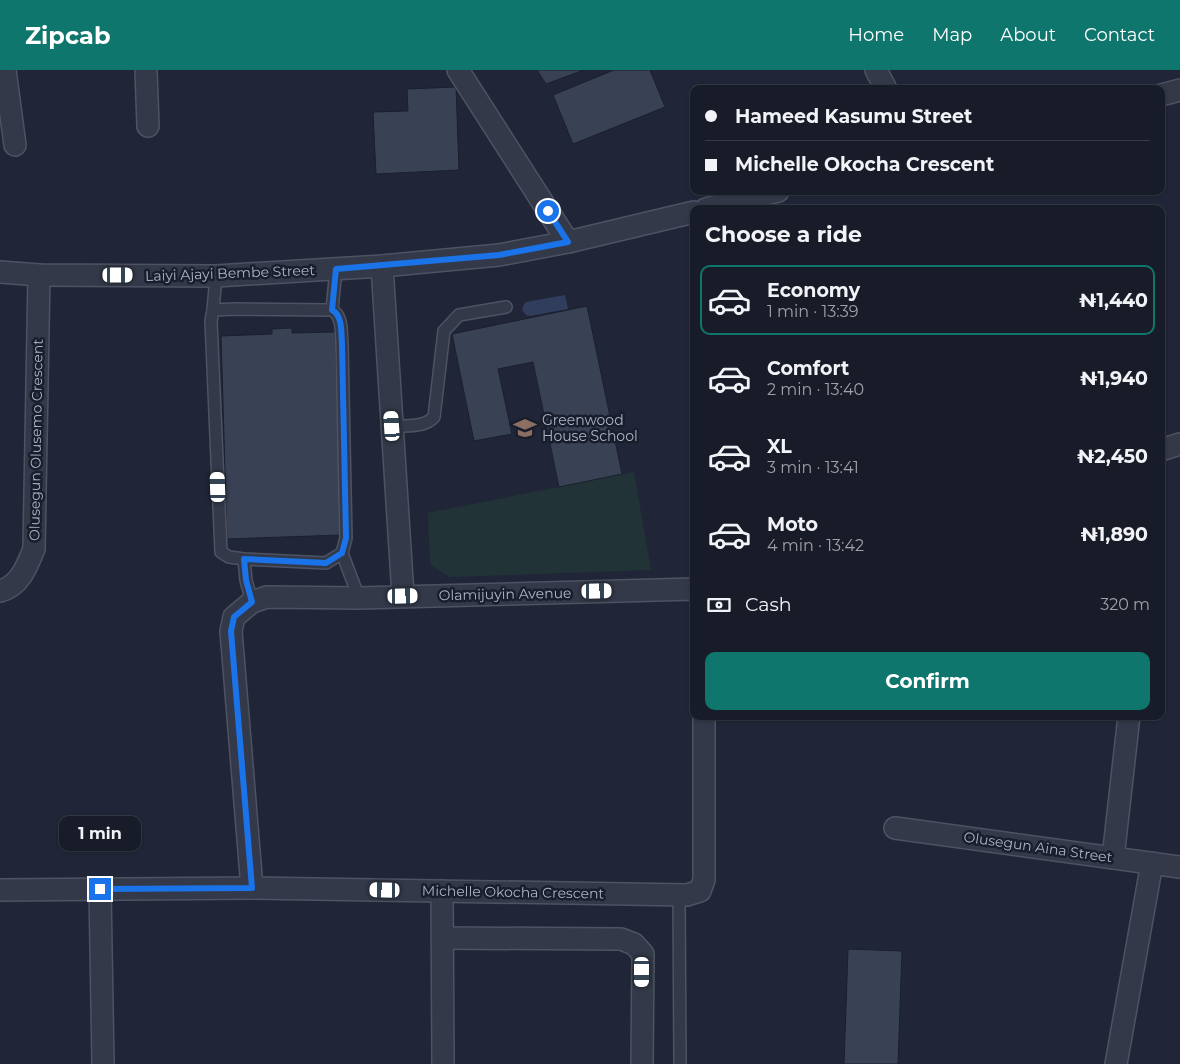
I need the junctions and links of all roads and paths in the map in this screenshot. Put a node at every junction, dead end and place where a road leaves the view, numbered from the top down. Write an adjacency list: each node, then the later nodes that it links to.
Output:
1 (5, 70): 9 (street)
2 (146, 70): 8 (street)
3 (458, 70): 13 (street)
4 (876, 70): 5 (street)
5 (884, 85)
6 (1180, 90): 7 (street)
7 (1165, 94)
8 (148, 126)
9 (15, 144)
10 (762, 195): 11 (street)
11 (722, 205)
12 (690, 213): 13 (street, Laiyi Ajayi Bembe Street)
13 (568, 242): 14 (street, Laiyi Ajayi Bembe Street)
14 (382, 266): 15 (street, Laiyi Ajayi Bembe Street); 22 (street)
15 (336, 269): 18 (street, Laiyi Ajayi Bembe Street); 21 (lane)
16 (0, 272): 17 (street, Laiyi Ajayi Bembe Street)
17 (39, 275): 18 (street, Laiyi Ajayi Bembe Street); 28 (street, Olusegun Olusemo Crescent)
18 (216, 276): 20 (lane)
19 (506, 306): 22 (lane)
20 (213, 310): 21 (lane); 26 (lane)
21 (332, 310): 25 (lane)
22 (392, 426): 29 (street)
23 (1180, 444): 24 (street)
24 (1165, 449)
25 (342, 553): 26 (lane); 30 (lane)
26 (244, 559): 31 (lane)
27 (690, 589): 29 (street, Olamijuyin Avenue)
28 (0, 590)
29 (403, 596): 30 (street, Olamijuyin Avenue)
30 (360, 598): 31 (street, Olamijuyin Avenue)
31 (252, 602): 38 (street)
32 (704, 720): 42 (street, Michelle Okocha Crescent)
33 (1129, 720): 35 (street)
34 (895, 828): 35 (street, Olusegun Aina Street)
35 (1113, 858): 36 (street, Olusegun Aina Street)
36 (1152, 864): 37 (street, Olusegun Aina Street); 48 (street)
37 (1180, 867)
38 (252, 888): 39 (street, Michelle Okocha Crescent); 41 (street, Michelle Okocha Crescent)
39 (100, 889): 40 (street, Michelle Okocha Crescent); 44 (street)
40 (0, 890)
41 (442, 891): 42 (street, Michelle Okocha Crescent); 43 (street)
42 (678, 895): 47 (lane)
43 (443, 938): 45 (street); 46 (street)
44 (103, 1064)
45 (444, 1064)
46 (642, 1064)
47 (680, 1064)
48 (1116, 1064)

